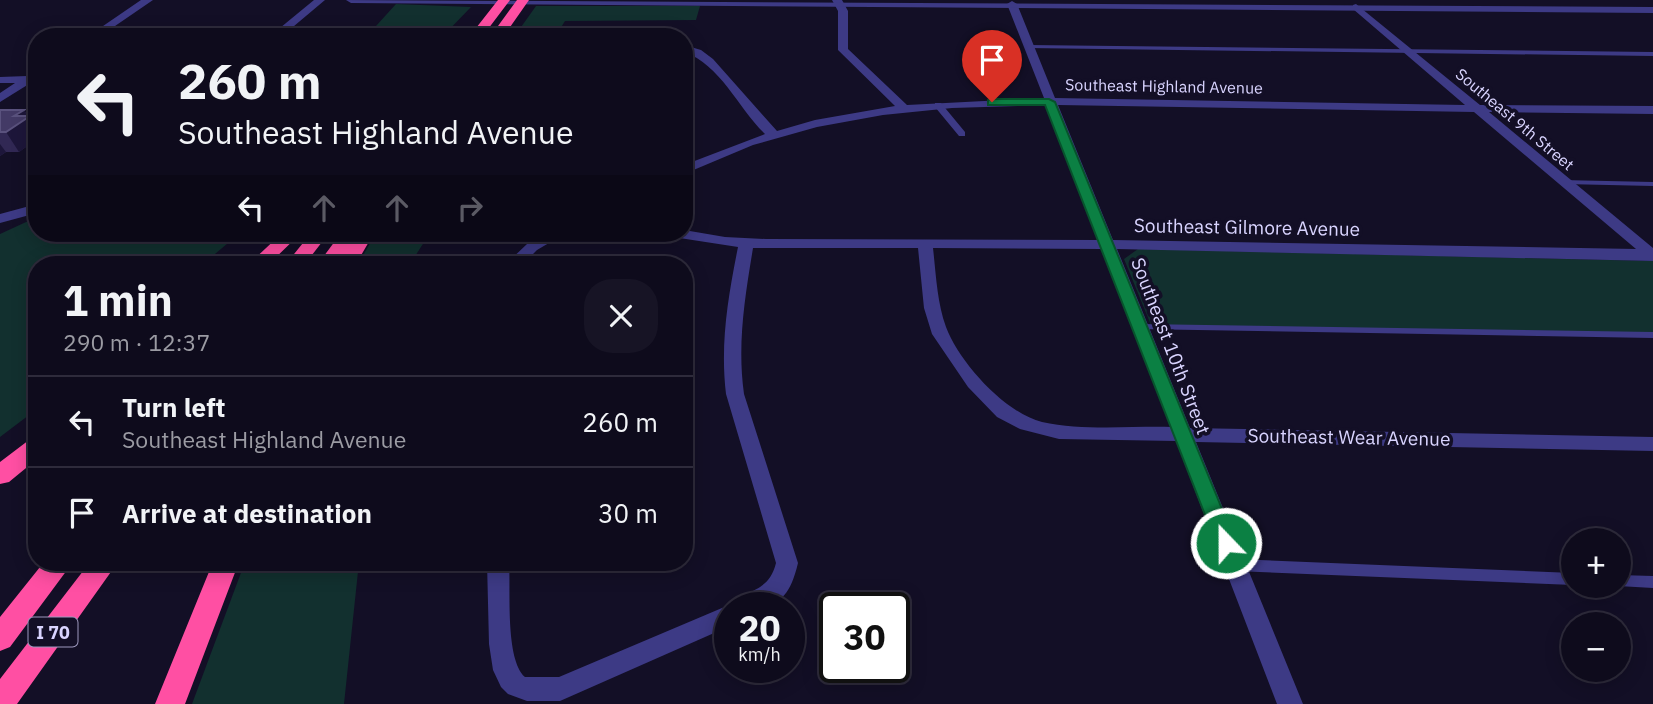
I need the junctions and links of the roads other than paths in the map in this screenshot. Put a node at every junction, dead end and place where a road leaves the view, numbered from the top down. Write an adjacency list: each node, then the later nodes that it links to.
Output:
1 (148, 0): 13 (street)
2 (320, 0): 14 (street)
3 (351, 0): 6 (street)
4 (504, 0): 15 (highway)
5 (523, 0): 16 (highway)
6 (458, 1): 7 (street)
7 (759, 1): 8 (street)
8 (838, 2): 10 (street); 27 (street)
9 (1084, 2): 10 (street); 11 (street)
10 (1013, 4): 17 (street, Southeast 10th Street)
11 (1356, 7): 12 (street); 18 (street, Southeast 9th Street)
12 (1653, 10)
13 (106, 28)
14 (285, 28)
15 (482, 28)
16 (503, 28)
17 (1029, 47): 18 (lane); 25 (street, Southeast 10th Street)
18 (1408, 51): 20 (lane); 28 (street, Southeast 9th Street)
19 (693, 52): 30 (street)
20 (1653, 54)
21 (28, 78): 22 (street)
22 (0, 80)
23 (28, 81): 24 (street)
24 (0, 98)
25 (1049, 102): 26 (street, Southeast Highland Avenue); 28 (street, Southeast Highland Avenue); 43 (street, Southeast 10th Street)
26 (938, 105): 27 (street, Southeast Highland Avenue); 31 (lane)
27 (903, 108): 30 (street, Southeast Highland Avenue)
28 (1475, 108): 29 (street, Southeast Highland Avenue); 33 (street, Southeast 9th Street)
29 (1653, 110)
30 (773, 134): 32 (street, Southeast Highland Avenue)
31 (962, 134)
32 (693, 166)
33 (1564, 182): 34 (lane); 44 (street, Southeast 9th Street)
34 (1653, 184)
35 (28, 211): 36 (street)
36 (0, 219)
37 (693, 236): 41 (street, Southeast Gilmore Avenue)
38 (282, 242): 45 (highway)
39 (313, 242): 46 (highway)
40 (542, 242): 47 (street)
41 (746, 243): 42 (street, Southeast Gilmore Avenue); 62 (street)
42 (925, 243): 43 (street, Southeast Gilmore Avenue); 50 (street, Southeast Wear Avenue)
43 (1108, 244): 44 (street, Southeast Gilmore Avenue); 48 (street, Southeast 10th Street)
44 (1652, 254)
45 (267, 256)
46 (301, 256)
47 (522, 256)
48 (1140, 327): 49 (lane); 50 (street, Southeast 10th Street)
49 (1653, 335)
50 (1182, 434): 51 (street, Southeast Wear Avenue); 54 (street, Southeast 10th Street)
51 (1653, 444)
52 (28, 453): 53 (highway)
53 (0, 475)
54 (1235, 565): 59 (lane); 67 (street, Southeast 10th Street)
55 (53, 571): 64 (highway, I 70)
56 (98, 571): 65 (highway, I 70)
57 (222, 571): 66 (highway)
58 (498, 571): 63 (street)
59 (1561, 579)
60 (1631, 581): 61 (lane)
61 (1653, 582)
62 (773, 592)
63 (714, 622)
64 (0, 638)
65 (0, 703)
66 (170, 704)
67 (1290, 704)

